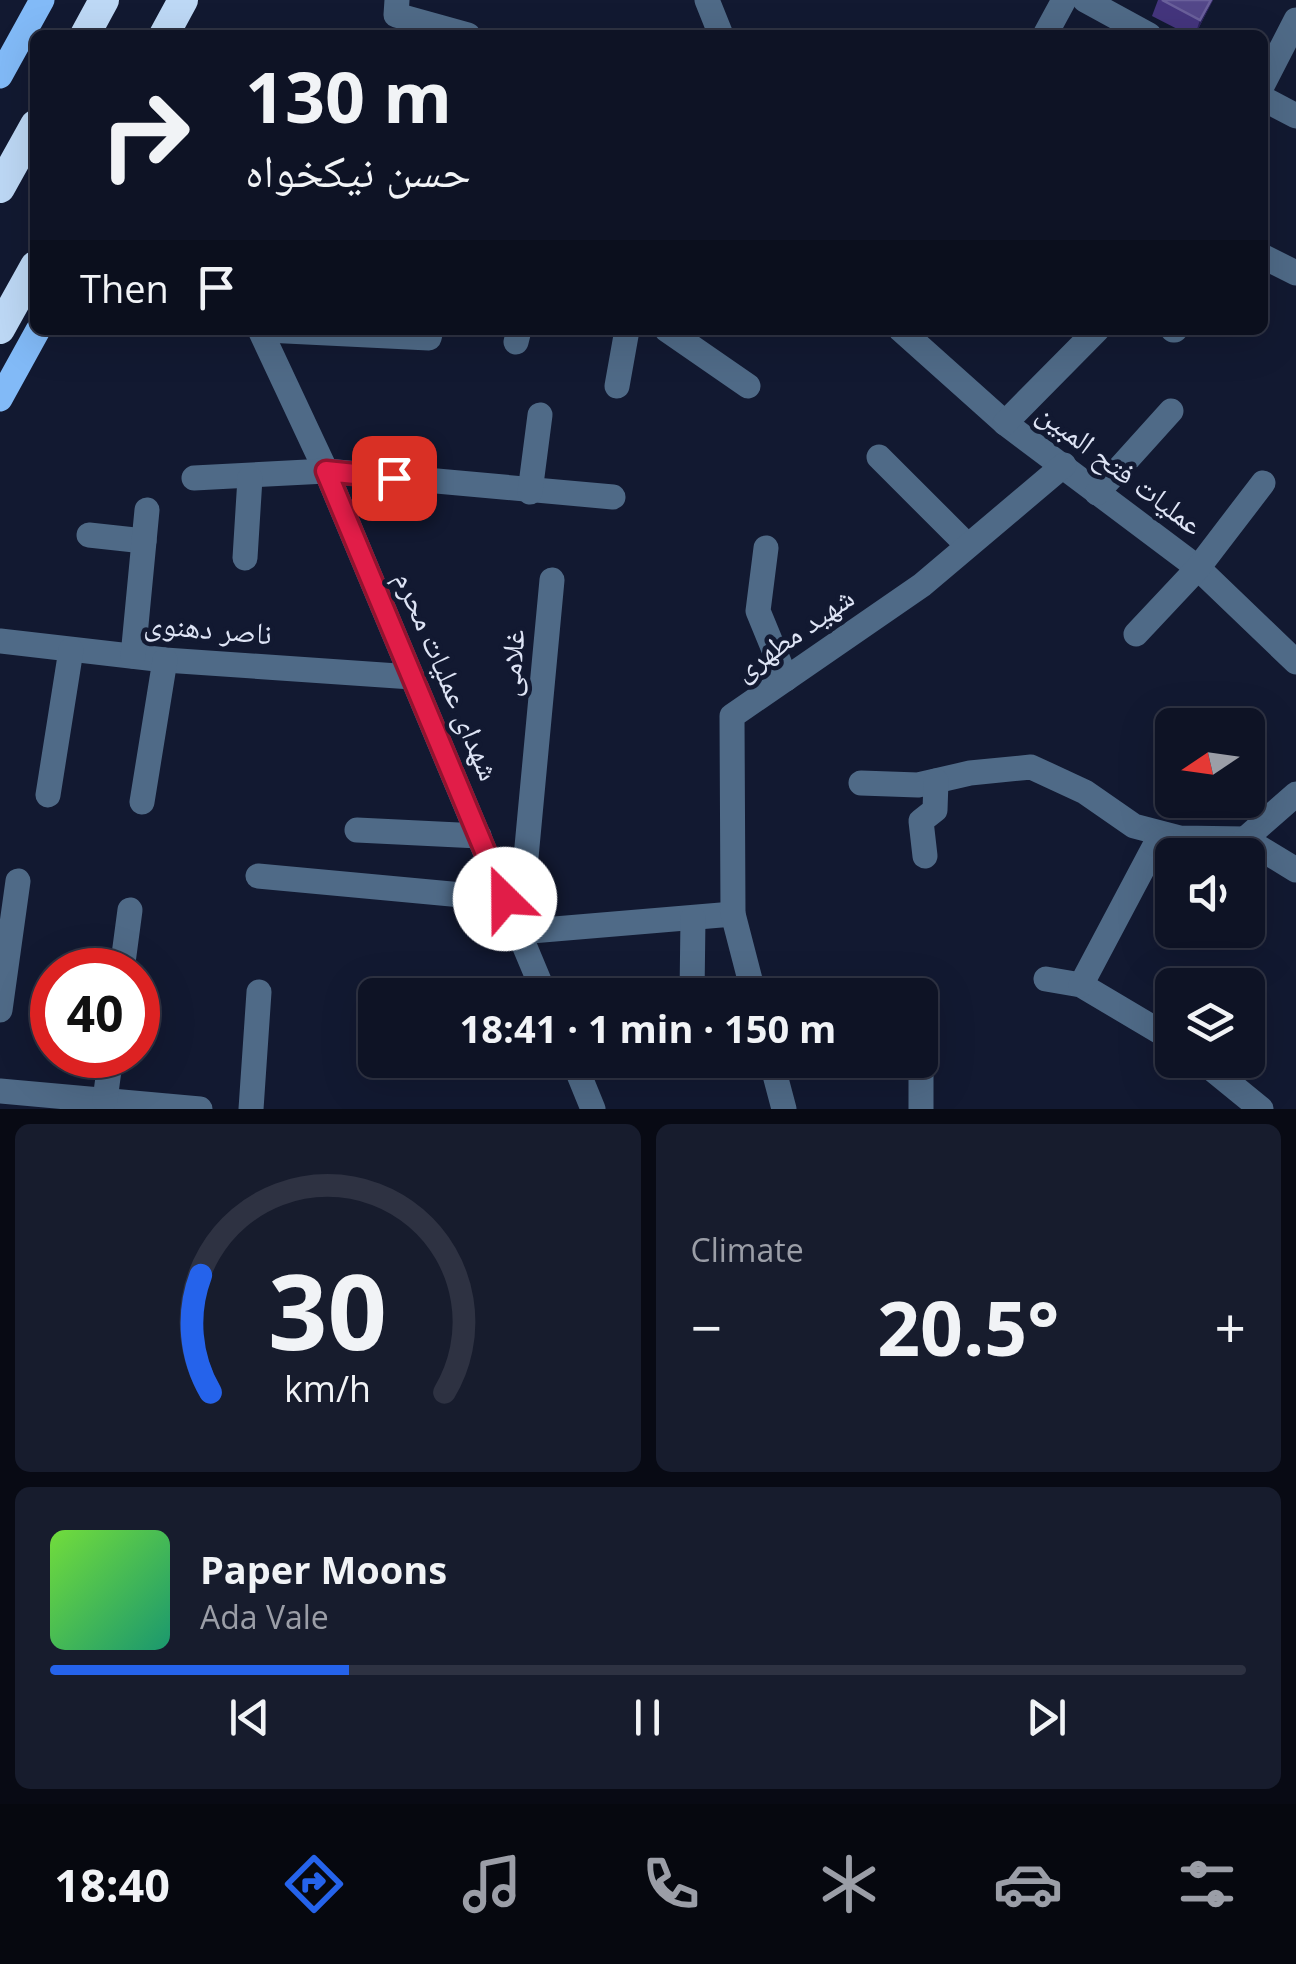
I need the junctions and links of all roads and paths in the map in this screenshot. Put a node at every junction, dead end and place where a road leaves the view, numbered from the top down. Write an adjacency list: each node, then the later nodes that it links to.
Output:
1 (42, 0): 16 (main road)
2 (104, 0): 9 (highway)
3 (183, 0): 10 (highway)
4 (397, 0): 11 (street)
5 (707, 0): 12 (street)
6 (1064, 0): 13 (street)
7 (1091, 1): 14 (street)
8 (1296, 20): 15 (street)
9 (87, 30)
10 (167, 30)
11 (450, 30)
12 (718, 30)
13 (1048, 30)
14 (1140, 30)
15 (1268, 74)
16 (0, 76)
17 (1268, 101): 18 (street)
18 (1296, 116)
19 (30, 134): 20 (highway)
20 (0, 188)
21 (1268, 259): 22 (street)
22 (1296, 272)
23 (30, 275): 24 (highway)
24 (0, 329)
25 (35, 335): 35 (main road)
26 (265, 335): 41 (street, شهدای عملیات محرم)
27 (367, 335): 28 (street)
28 (430, 335)
29 (626, 335): 33 (street)
30 (674, 335): 34 (street)
31 (907, 335): 38 (street, عملیات فتح المبین)
32 (1092, 335): 38 (street)
33 (618, 386)
34 (748, 386)
35 (0, 398)
36 (1172, 411): 46 (street)
37 (540, 415): 45 (street)
38 (1005, 423): 40 (street, عملیات فتح المبین)
39 (879, 457): 51 (street)
40 (1064, 465): 46 (street, عملیات فتح المبین); 51 (street, شهید مطهری)
41 (326, 471): 43 (street); 45 (street); 62 (street, شهدای عملیات محرم)
42 (194, 478): 43 (street)
43 (250, 478): 53 (street)
44 (1264, 483): 54 (street)
45 (530, 492): 47 (street)
46 (1097, 494): 54 (street, عملیات فتح المبین)
47 (612, 497)
48 (147, 510): 50 (street)
49 (89, 535): 50 (street)
50 (144, 541): 59 (street)
51 (967, 545): 63 (street, شهید مطهری)
52 (766, 548): 63 (street)
53 (245, 558)
54 (1198, 568): 56 (street); 61 (street, عملیات فتح المبین)
55 (552, 580): 83 (street, غلامی)
56 (1136, 634)
57 (0, 641): 58 (street, ناصر دهنوی)
58 (71, 650): 59 (street, ناصر دهنوی); 67 (street)
59 (133, 656): 60 (street, ناصر دهنوی)
60 (165, 660): 62 (street, ناصر دهنوی); 68 (street)
61 (1296, 662)
62 (412, 677): 71 (street, شهدای عملیات محرم)
63 (786, 679): 81 (street, شهید مطهری)
64 (936, 781): 65 (street); 70 (street); 75 (street)
65 (861, 783)
66 (1296, 794): 73 (street)
67 (48, 795)
68 (142, 802)
69 (357, 830): 71 (street)
70 (1161, 834): 72 (street); 89 (street)
71 (479, 836): 79 (street, شهدای عملیات محرم)
72 (1180, 838)
73 (1245, 838)
74 (1265, 851): 76 (street)
75 (925, 856)
76 (1296, 870)
77 (258, 876): 79 (street)
78 (18, 881): 91 (street)
79 (505, 899): 83 (street, شهدای عملیات محرم)
80 (130, 910): 84 (street)
81 (732, 914): 82 (street); 87 (street, شهید مطهری)
82 (692, 918): 83 (street); 86 (street)
83 (519, 932): 85 (street, شهدای عملیات محرم)
84 (125, 948)
85 (538, 978)
86 (692, 978)
87 (749, 978)
88 (1046, 979): 89 (street)
89 (1080, 986): 92 (street)
90 (260, 992): 101 (street)
91 (0, 1010)
92 (1155, 1029)
93 (113, 1078): 99 (street)
94 (580, 1078): 102 (street)
95 (776, 1078): 103 (street)
96 (921, 1078): 104 (street)
97 (1223, 1078): 105 (street)
98 (14, 1098): 99 (street)
99 (116, 1104): 100 (street)
100 (200, 1109)
101 (251, 1109)
102 (593, 1109)
103 (784, 1109)
104 (921, 1109)
105 (1261, 1109)

